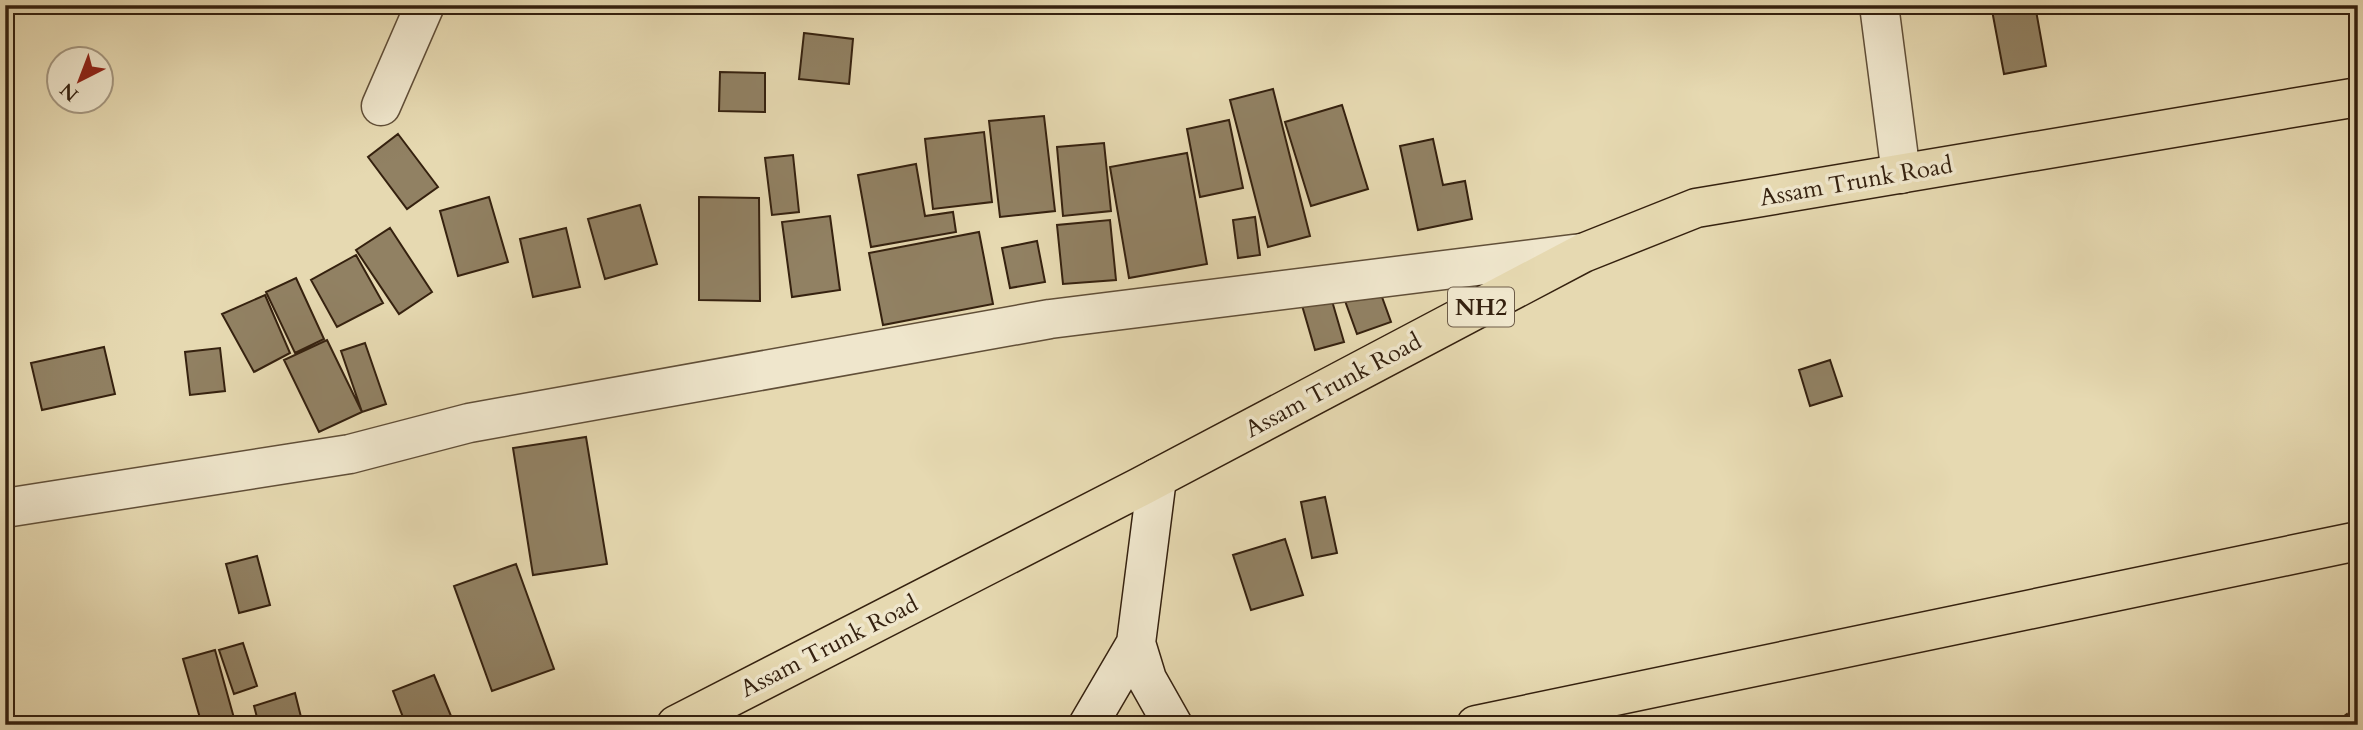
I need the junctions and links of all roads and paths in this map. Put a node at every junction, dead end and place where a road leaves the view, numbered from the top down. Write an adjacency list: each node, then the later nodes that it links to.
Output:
1 (425, 5): 4 (street)
2 (1880, 5): 5 (street)
3 (2358, 97): 5 (highway, Assam Trunk Road / NH2)
4 (381, 106)
5 (1901, 174): 6 (highway, Assam Trunk Road / NH2)
6 (1583, 253): 7 (highway, Assam Trunk Road / NH2); 8 (street)
7 (1157, 478): 10 (street); 11 (highway, Assam Trunk Road / NH2)
8 (5, 508)
9 (2358, 541): 14 (highway)
10 (1136, 642): 12 (street); 13 (street)
11 (676, 725)
12 (1088, 725)
13 (1173, 725)
14 (1476, 725)

